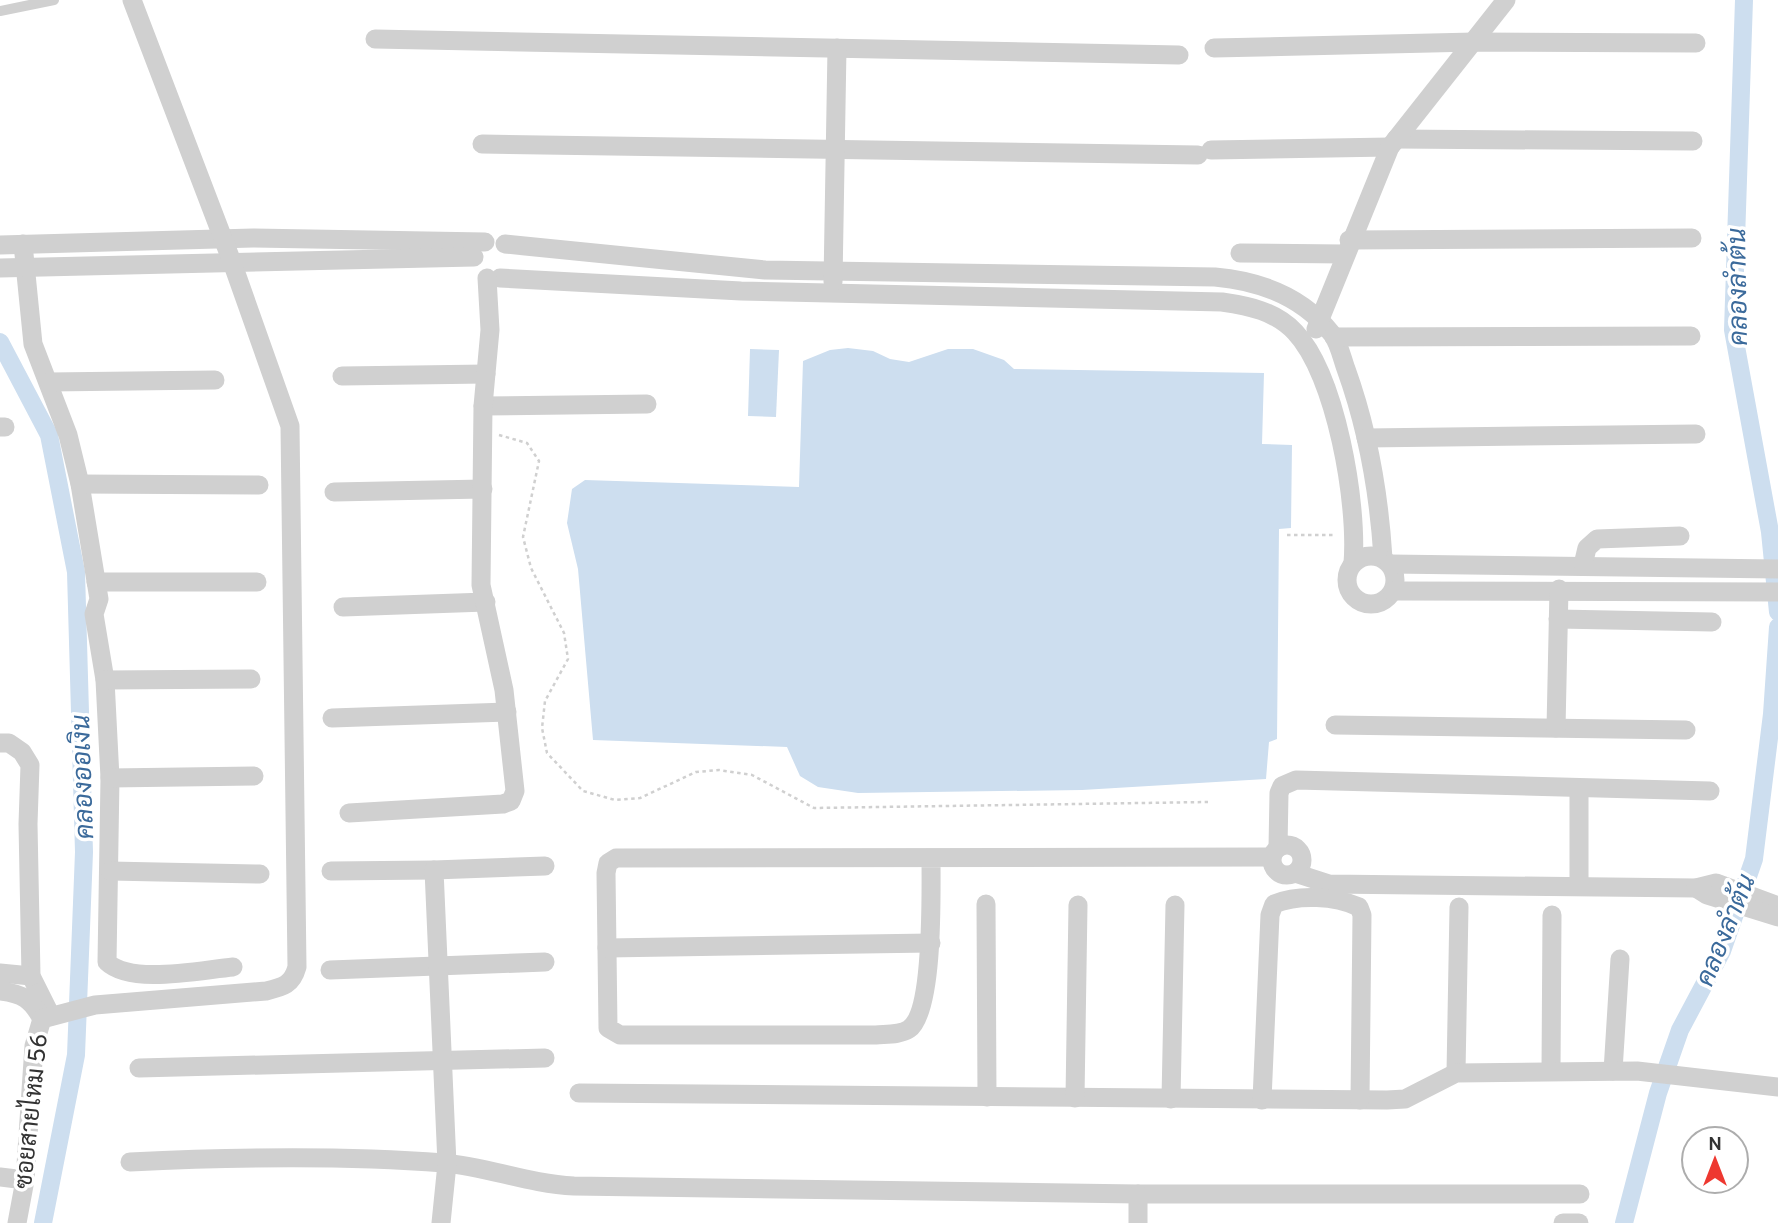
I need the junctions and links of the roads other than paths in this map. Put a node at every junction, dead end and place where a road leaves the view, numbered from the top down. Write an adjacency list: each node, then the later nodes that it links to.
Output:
1 (54, 0): 4 (lane)
2 (132, 0): 16 (street)
3 (1506, 0): 6 (street)
4 (0, 11)
5 (375, 39): 8 (street)
6 (1474, 42): 7 (street); 9 (street); 12 (street)
7 (1696, 43)
8 (837, 48): 10 (street); 14 (street)
9 (1214, 48)
10 (1179, 55)
11 (1693, 141): 12 (street)
12 (1393, 143): 14 (street); 19 (street)
13 (482, 144): 14 (street)
14 (833, 150): 25 (street)
15 (1692, 238): 19 (street)
16 (223, 239): 17 (street); 20 (street); 22 (street)
17 (23, 244): 18 (street); 24 (street)
18 (0, 245)
19 (1347, 247): 21 (street); 30 (street)
20 (488, 248): 22 (street); 25 (street); 27 (street); 27 (street)
21 (1240, 253)
22 (232, 262): 24 (street); 99 (street)
23 (0, 268): 24 (street)
24 (24, 268): 37 (street)
25 (833, 272): 26 (street); 28 (street)
26 (1052, 275): 29 (street); 30 (street)
27 (494, 278): 28 (street); 34 (street)
28 (833, 295): 29 (street)
29 (1052, 299): 33 (street)
30 (1320, 320): 32 (street); 33 (street)
31 (1691, 336): 32 (street)
32 (1334, 337): 41 (street)
33 (1307, 348): 48 (street)
34 (486, 374): 35 (street); 39 (street)
35 (342, 376)
36 (215, 380): 37 (street)
37 (49, 382): 42 (street)
38 (647, 404): 39 (street)
39 (483, 406): 44 (street)
40 (1696, 434): 41 (street)
41 (1366, 438): 47 (street)
42 (80, 484): 43 (street); 52 (street)
43 (259, 485)
44 (483, 489): 45 (street); 58 (street)
45 (334, 492)
46 (1680, 536): 49 (street)
47 (1386, 561): 48 (street); 49 (street); 56 (street)
48 (1353, 563): 56 (street)
49 (1583, 565): 50 (street)
50 (1652, 567): 51 (street); 55 (street)
51 (1778, 569)
52 (96, 582): 53 (street); 63 (street)
53 (257, 582)
54 (1559, 589): 55 (street); 56 (street); 60 (street)
55 (1653, 590): 57 (street)
56 (1392, 592)
57 (1778, 592)
58 (486, 602): 59 (street); 64 (street)
59 (343, 607)
60 (1558, 619): 61 (street); 67 (street)
61 (1712, 622)
62 (251, 679): 63 (street)
63 (105, 680): 71 (street)
64 (507, 712): 65 (street); 74 (street)
65 (332, 718)
66 (1335, 725): 67 (street)
67 (1556, 728): 68 (street)
68 (1686, 730)
69 (0, 743): 97 (street)
70 (254, 776): 71 (street)
71 (110, 778): 79 (street)
72 (1579, 789): 73 (street); 75 (street); 82 (street)
73 (1710, 791)
74 (349, 813)
75 (1275, 853): 76 (street); 82 (street)
76 (931, 858): 89 (street); 90 (street)
77 (545, 866): 78 (street)
78 (434, 870): 80 (street); 93 (street)
79 (110, 871): 81 (street); 94 (street)
80 (331, 871)
81 (260, 874)
82 (1579, 884): 87 (street)
83 (986, 904): 108 (street)
84 (1078, 905): 109 (street)
85 (1175, 905): 110 (street)
86 (1459, 906): 105 (street)
87 (1773, 909)
88 (1552, 915): 104 (street)
89 (931, 943): 90 (street); 90 (street)
90 (607, 948)
91 (1620, 959): 103 (street)
92 (545, 962): 93 (street)
93 (439, 965): 95 (street); 101 (street)
94 (233, 967)
95 (330, 970)
96 (0, 973): 97 (street)
97 (31, 976): 99 (street)
98 (0, 991): 99 (street)
99 (51, 1016): 116 (street, ซอยสายไหม 56)
100 (545, 1058): 101 (street)
101 (444, 1061): 102 (street); 114 (street)
102 (139, 1068)
103 (1613, 1071): 104 (street); 106 (street)
104 (1551, 1072): 105 (street)
105 (1457, 1073): 112 (street)
106 (1778, 1087)
107 (579, 1093): 108 (street)
108 (987, 1097): 109 (street)
109 (1075, 1098): 110 (street)
110 (1171, 1099): 111 (street)
111 (1262, 1100): 112 (street); 112 (street)
112 (1360, 1100)
113 (130, 1162): 114 (street)
114 (447, 1164): 117 (street); 120 (street)
115 (0, 1177): 116 (street)
116 (25, 1180): 119 (street, ซอยสายไหม 56)
117 (1138, 1194): 118 (street); 121 (street)
118 (1580, 1194)
119 (17, 1223)
120 (441, 1223)
121 (1138, 1223)
122 (1563, 1223): 123 (street)
123 (1579, 1223)

